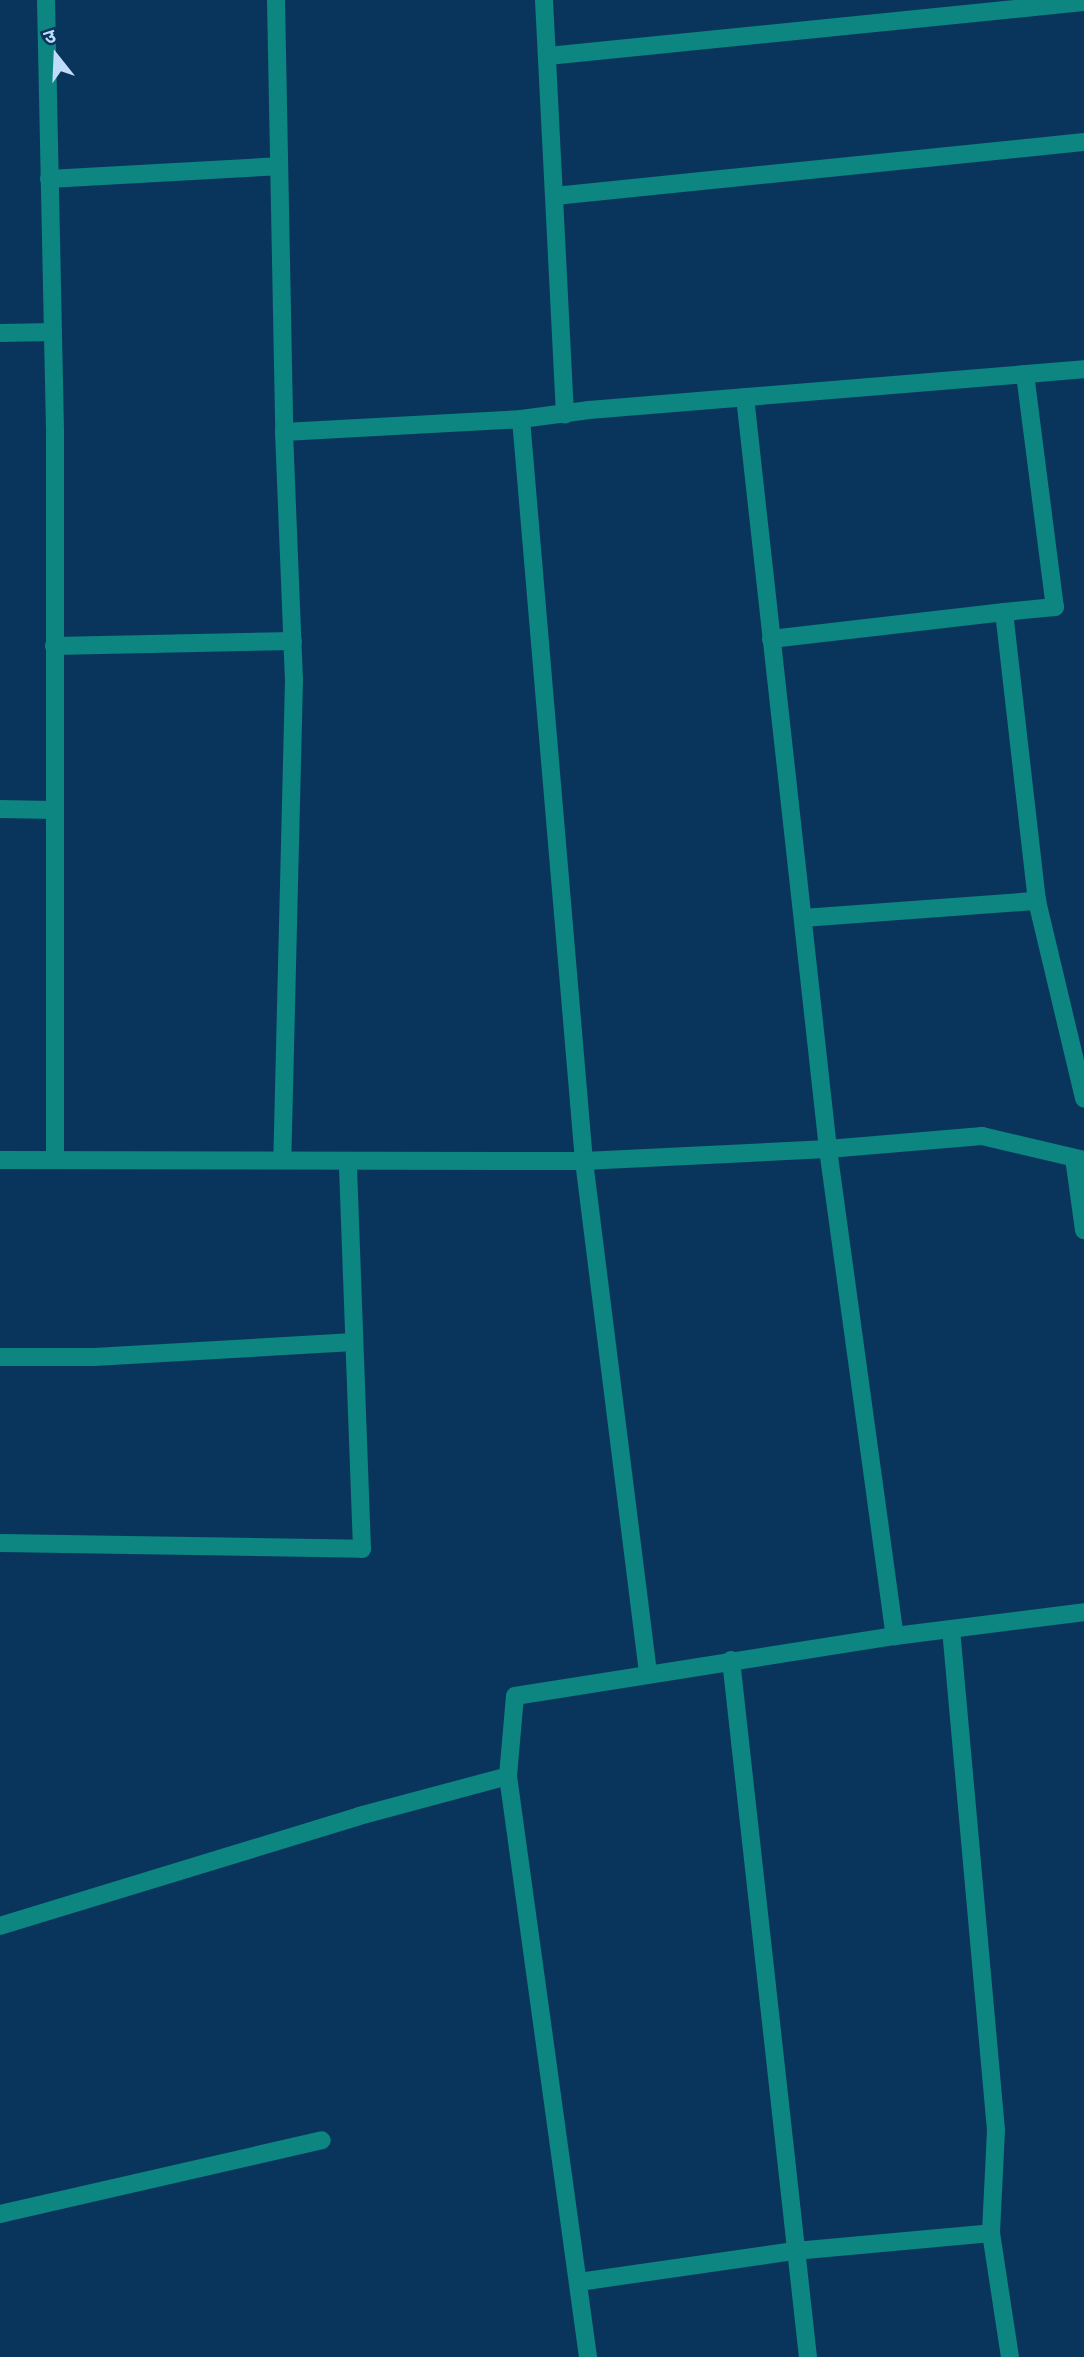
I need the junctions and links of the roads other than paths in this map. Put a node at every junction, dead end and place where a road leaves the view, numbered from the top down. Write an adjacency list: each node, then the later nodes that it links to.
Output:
1 (46, 0): 8 (street)
2 (276, 0): 7 (street)
3 (544, 0): 5 (street)
4 (1084, 2): 5 (street)
5 (548, 56): 9 (street)
6 (1084, 142): 9 (street)
7 (279, 166): 8 (street); 17 (street)
8 (50, 178): 10 (street)
9 (555, 196): 15 (street)
10 (53, 332): 11 (street); 21 (street)
11 (0, 333)
12 (1084, 369): 13 (street)
13 (1025, 374): 14 (street); 18 (street)
14 (745, 397): 15 (street); 19 (street)
15 (565, 414): 16 (street)
16 (521, 419): 17 (street); 33 (street)
17 (284, 432): 20 (street)
18 (1004, 612): 19 (street); 24 (street)
19 (771, 639): 25 (street)
20 (293, 641): 21 (street); 31 (street)
21 (54, 646): 23 (street)
22 (0, 809): 23 (street)
23 (54, 810): 30 (street)
24 (1037, 901): 25 (street); 26 (street)
25 (803, 918): 27 (street)
26 (1084, 1098)
27 (828, 1149): 28 (street); 33 (street); 40 (street)
28 (1079, 1159): 34 (street)
29 (0, 1160): 30 (street)
30 (55, 1160): 31 (street)
31 (282, 1160): 32 (street)
32 (348, 1161): 33 (street); 35 (street)
33 (584, 1161): 42 (street)
34 (1084, 1230)
35 (354, 1342): 36 (street); 37 (street)
36 (0, 1357)
37 (0, 1543)
38 (1084, 1612): 39 (street)
39 (951, 1629): 40 (street); 47 (street)
40 (895, 1636): 41 (street)
41 (730, 1660): 42 (street); 48 (street)
42 (648, 1673): 43 (street)
43 (508, 1776): 44 (street); 49 (street)
44 (0, 1926)
45 (322, 2140): 46 (street)
46 (0, 2214)
47 (991, 2233): 48 (street); 52 (street)
48 (795, 2251): 49 (street); 51 (street)
49 (579, 2283): 50 (street)
50 (587, 2357)
51 (808, 2357)
52 (1010, 2357)

